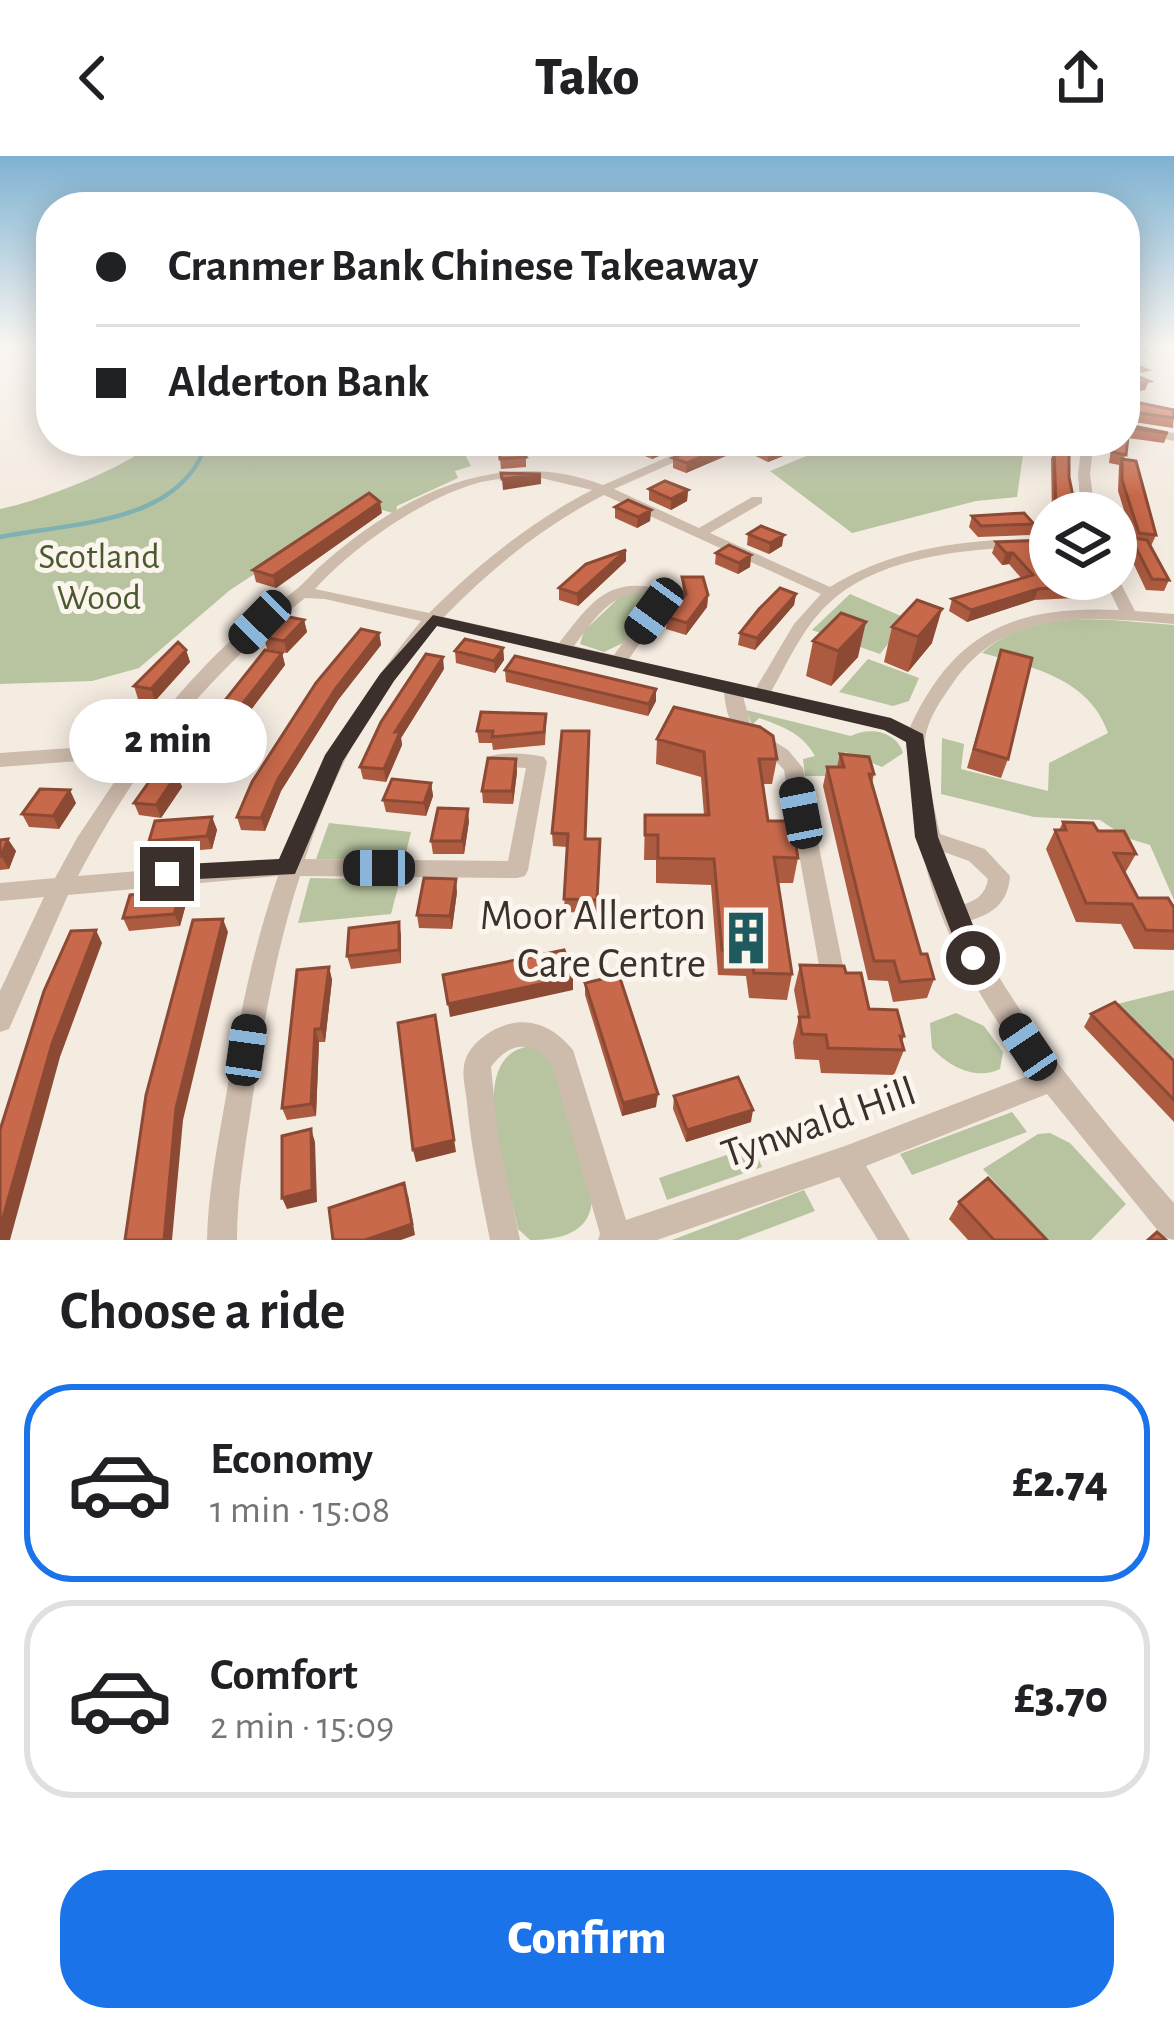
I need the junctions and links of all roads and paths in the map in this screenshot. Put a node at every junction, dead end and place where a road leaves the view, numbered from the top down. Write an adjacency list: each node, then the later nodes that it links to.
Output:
1 (1140, 430): 2 (street)
2 (1174, 437)
3 (681, 456): 5 (street)
4 (1086, 456): 6 (street)
5 (603, 490): 8 (street); 10 (street); 15 (street)
6 (1086, 492)
7 (757, 500): 8 (street)
8 (700, 533): 11 (street)
9 (1029, 542): 11 (street)
10 (302, 593): 15 (street); 21 (street)
11 (831, 593): 19 (street)
12 (1122, 600): 13 (street)
13 (1129, 615): 14 (street); 20 (street)
14 (1174, 619)
15 (433, 620): 16 (street); 25 (street)
16 (562, 650): 17 (street); 17 (street)
17 (618, 662): 18 (street)
18 (733, 689): 19 (street); 29 (street)
19 (761, 694): 20 (street)
20 (916, 739): 24 (street)
21 (148, 749): 22 (street); 26 (street)
22 (0, 760)
23 (492, 760): 25 (street)
24 (926, 837): 28 (street); 28 (street)
25 (287, 867): 26 (street); 34 (street)
26 (61, 885): 27 (street); 30 (street)
27 (0, 892)
28 (953, 916): 31 (street)
29 (832, 971)
30 (0, 1021)
31 (1051, 1080): 32 (street, Tynwald Hill); 33 (street)
32 (845, 1160): 36 (street, Tynwald Hill); 37 (street)
33 (1174, 1226)
34 (222, 1240)
35 (505, 1240): 36 (street)
36 (615, 1240)
37 (895, 1240)

